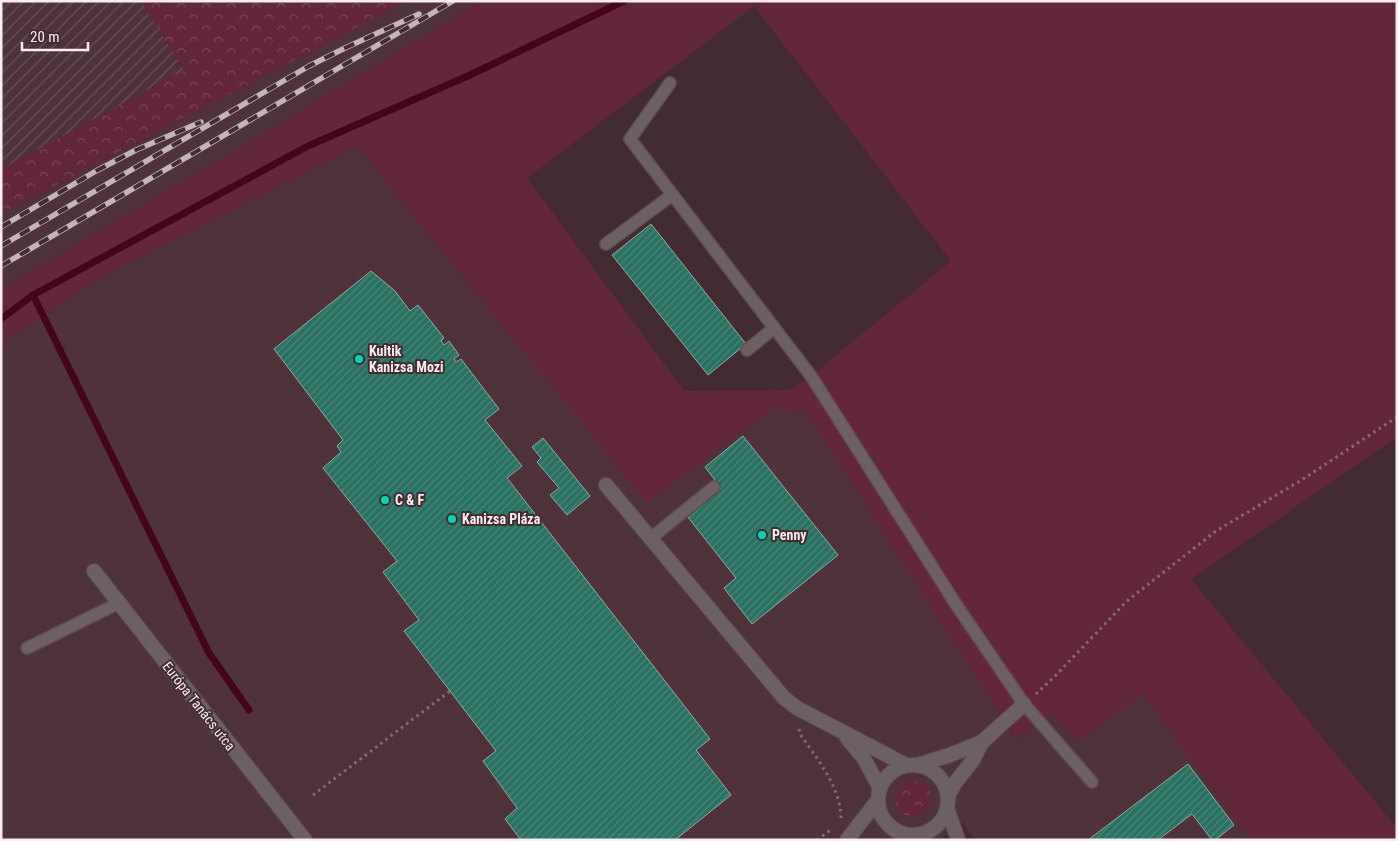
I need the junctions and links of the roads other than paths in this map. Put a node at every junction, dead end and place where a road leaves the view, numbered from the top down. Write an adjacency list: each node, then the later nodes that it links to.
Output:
1 (670, 82): 2 (lane)
2 (672, 195): 3 (lane); 4 (lane)
3 (606, 244)
4 (774, 328): 5 (lane); 12 (lane)
5 (747, 350)
6 (606, 485): 8 (street)
7 (714, 487): 8 (lane)
8 (651, 538): 13 (street)
9 (94, 571): 10 (street, Európa Tanács utca)
10 (119, 603): 11 (lane); 20 (street, Európa Tanács utca)
11 (27, 648)
12 (1024, 704): 14 (street); 16 (lane)
13 (842, 732): 15 (street); 17 (street)
14 (982, 742): 15 (street); 18 (street)
15 (912, 765): 17 (street); 18 (street)
16 (1092, 782)
17 (879, 794): 19 (street); 21 (street)
18 (948, 802): 19 (street); 23 (street)
19 (904, 836): 22 (street)
20 (304, 840)
21 (847, 840)
22 (929, 840)
23 (958, 840)

